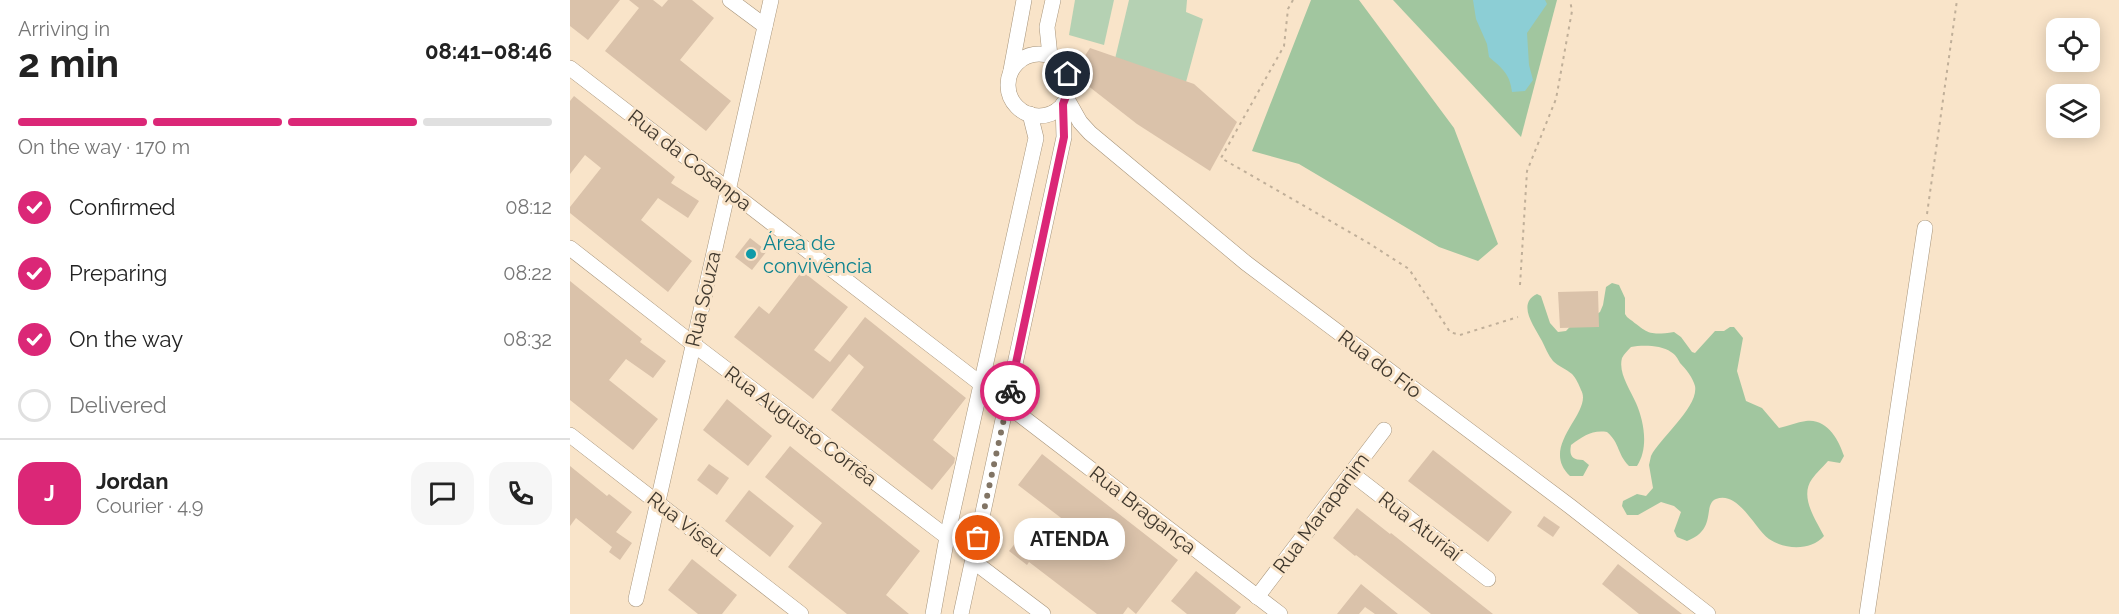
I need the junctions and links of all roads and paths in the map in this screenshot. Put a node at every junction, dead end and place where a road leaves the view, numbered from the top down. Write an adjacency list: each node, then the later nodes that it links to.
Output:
1 (730, 0): 8 (street)
2 (771, 0): 8 (street, Rua Souza)
3 (1024, 0): 11 (street)
4 (1053, 0): 9 (street)
5 (1293, 0): 18 (path)
6 (1569, 0): 17 (path)
7 (1957, 0): 15 (path)
8 (765, 26): 14 (street, Rua Souza)
9 (1050, 56): 11 (street); 12 (street)
10 (570, 68): 14 (street, Rua da Cosanpa)
11 (1011, 70): 13 (street)
12 (1065, 101): 13 (street); 21 (street); 31 (street, Rua do Fio)
13 (1030, 114): 20 (street)
14 (728, 190): 19 (street, Rua Souza); 20 (street, Rua da Cosanpa)
15 (1925, 228): 38 (street)
16 (570, 248): 19 (street, Rua Augusto Corrêa)
17 (1520, 285)
18 (1518, 317)
19 (693, 344): 25 (street, Rua Souza); 26 (street, Rua Augusto Corrêa)
20 (981, 384): 26 (street)
21 (1007, 405): 27 (street); 29 (street, Rua Bragança)
22 (1384, 429): 24 (street, Rua Marapanim)
23 (570, 435): 25 (street, Rua Viseu)
24 (1351, 473): 28 (street, Rua Aturiaí); 29 (street, Rua Marapanim)
25 (657, 501): 30 (street, Rua Souza); 32 (street, Rua Viseu)
26 (947, 537): 33 (street)
27 (973, 561): 34 (street); 35 (street)
28 (1488, 579)
29 (1257, 597): 36 (street, Rua Bragança)
30 (636, 599)
31 (1688, 608): 37 (street, Rua do Fio)
32 (801, 614)
33 (933, 614)
34 (961, 614)
35 (1043, 614)
36 (1280, 614)
37 (1708, 614)
38 (1867, 614)

